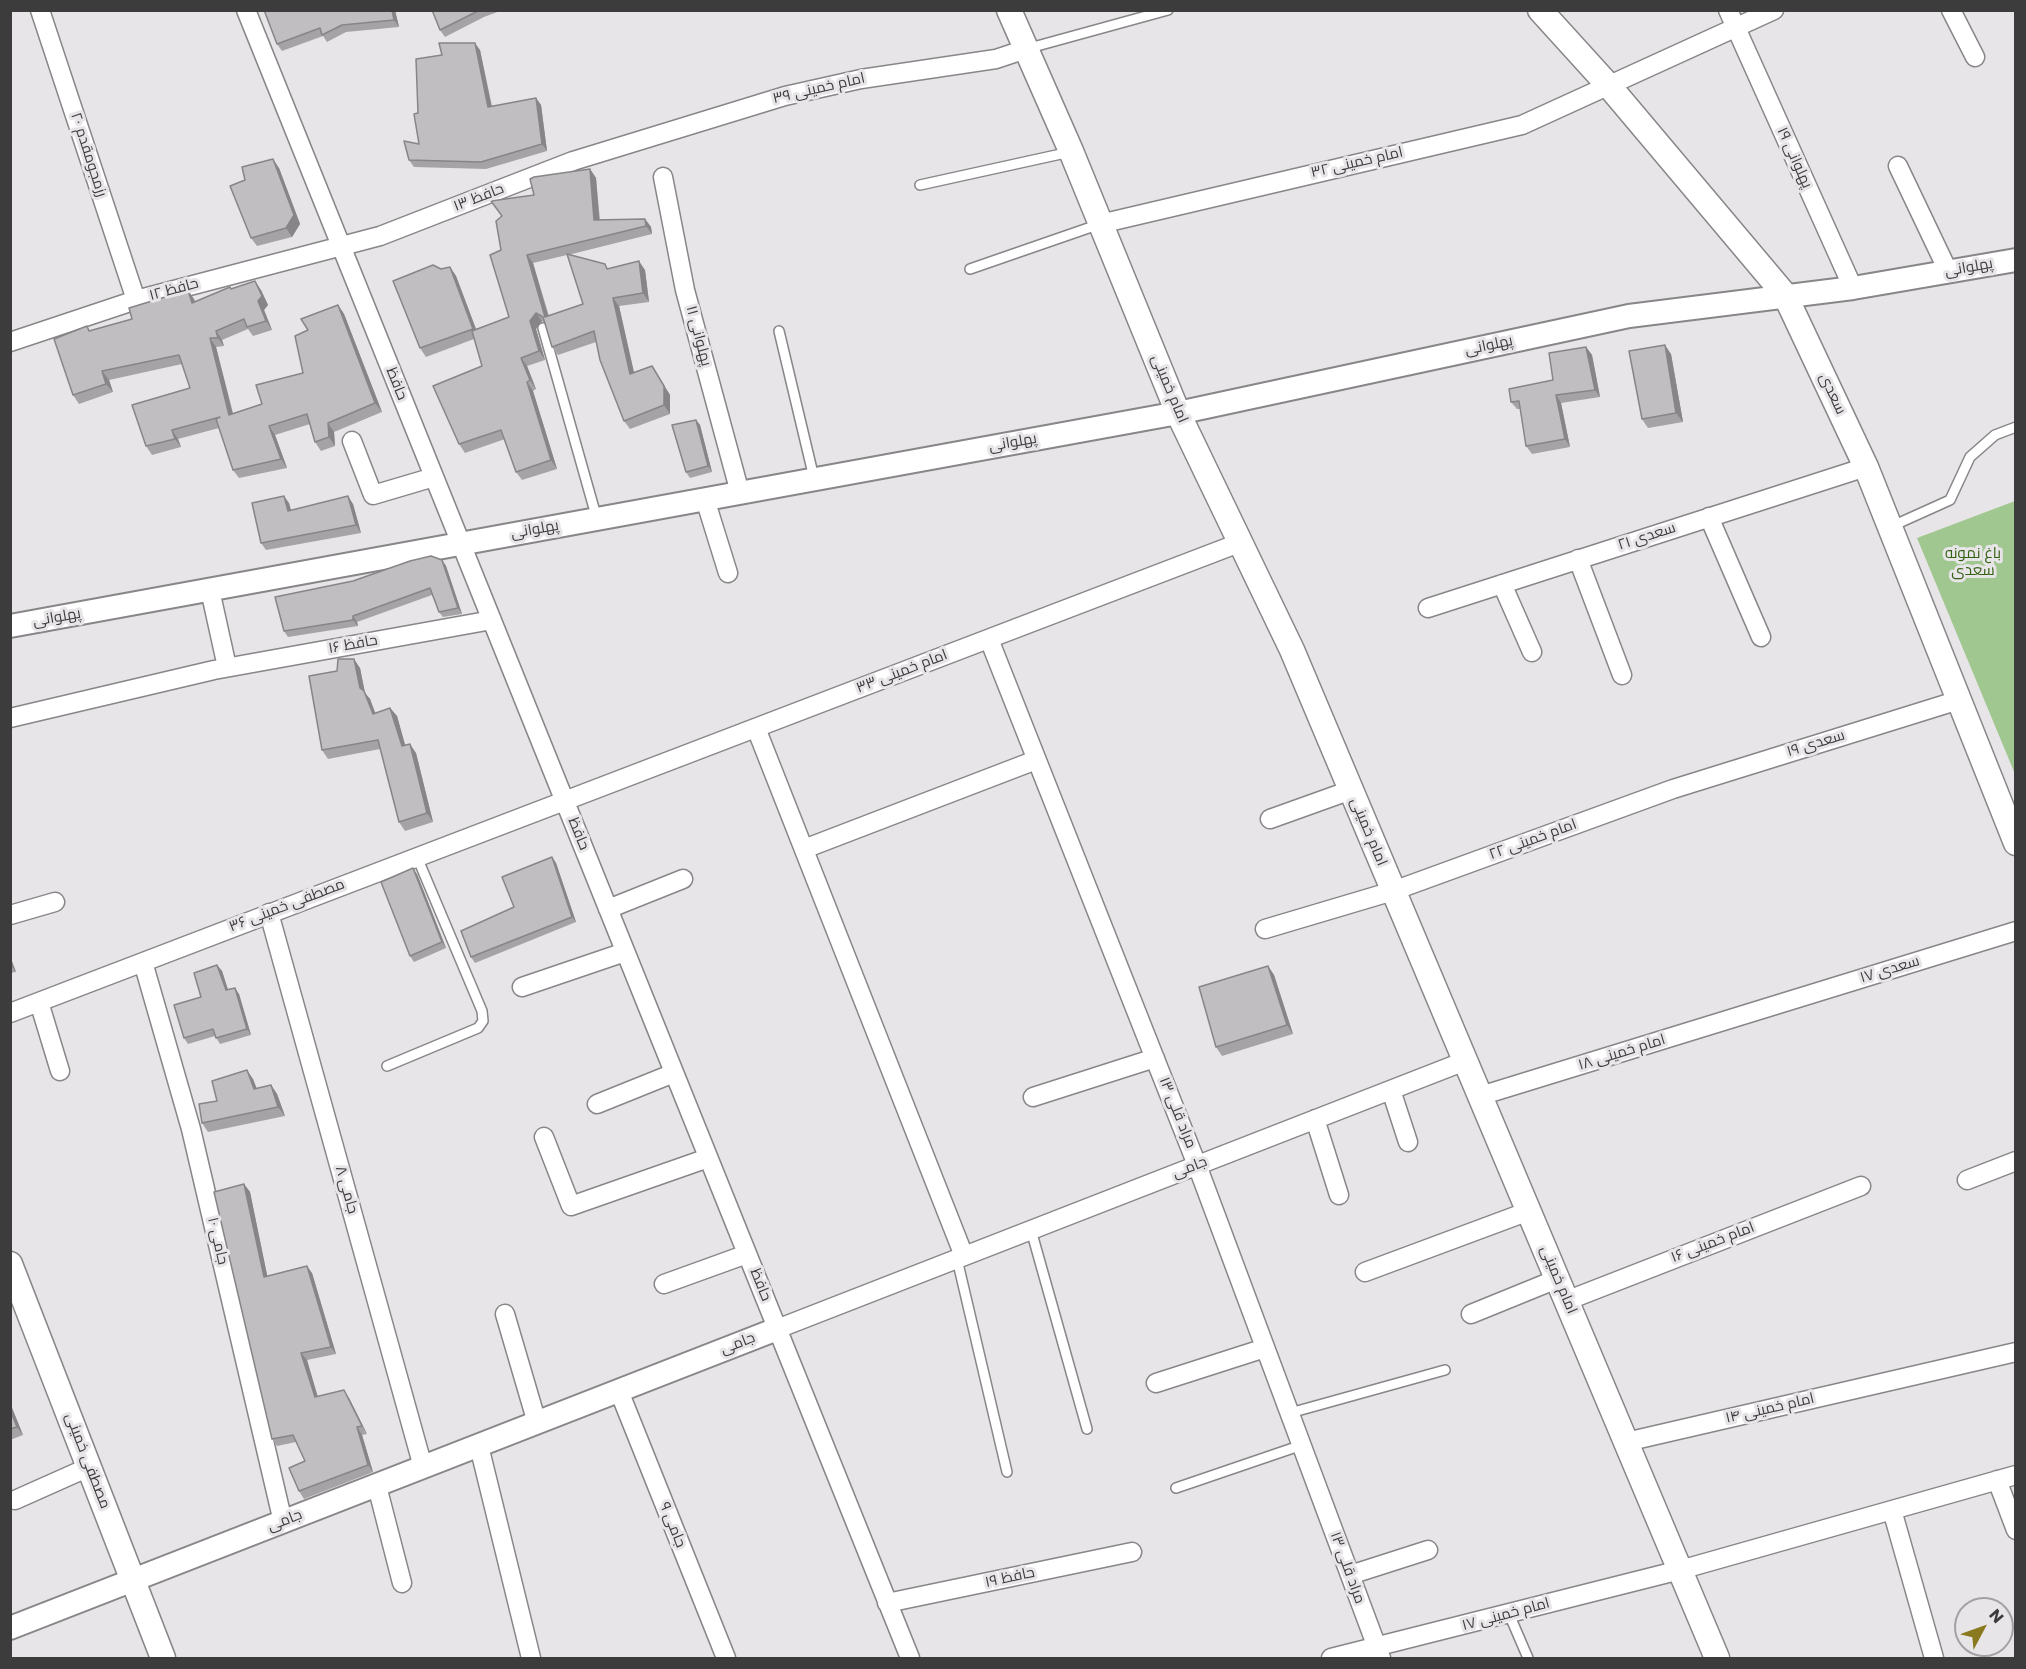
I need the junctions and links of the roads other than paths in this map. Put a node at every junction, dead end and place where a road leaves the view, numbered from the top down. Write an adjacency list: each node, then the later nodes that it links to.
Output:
1 (40, 10): 25 (street, رزمجومقدم ۲۰)
2 (246, 10): 19 (street, حافظ)
3 (1009, 10): 10 (main road, امام خمینی)
4 (1540, 10): 12 (main road, سعدی)
5 (1728, 10): 9 (street, پهلوانی ۱۹)
6 (1774, 10): 9 (street, امام خمینی ۳۲)
7 (1950, 10): 11 (street)
8 (1167, 11): 10 (lane)
9 (1736, 28): 12 (street, امام خمینی ۳۲); 23 (street, پهلوانی ۱۹)
10 (1026, 49): 13 (street, امام خمینی ۳۹); 14 (main road, امام خمینی)
11 (1975, 57)
12 (1609, 86): 18 (street, امام خمینی ۳۲); 24 (main road, سعدی)
13 (616, 147): 19 (street, حافظ ۱۳)
14 (1071, 152): 17 (lane); 18 (main road, امام خمینی)
15 (1898, 166): 22 (street)
16 (663, 177): 35 (street, پهلوانی ۱۱)
17 (920, 185)
18 (1100, 224): 21 (lane); 29 (main road, امام خمینی)
19 (340, 245): 25 (street, حافظ ۱۲); 33 (street, حافظ)
20 (2016, 260): 22 (street, پهلوانی)
21 (970, 269)
22 (1948, 272): 23 (street, پهلوانی)
23 (1853, 288): 24 (street, پهلوانی)
24 (1785, 295): 29 (street, پهلوانی); 32 (main road, سعدی)
25 (136, 300): 28 (street, حافظ ۱۲)
26 (543, 328): 38 (lane)
27 (778, 331): 34 (lane)
28 (10, 342)
29 (1178, 413): 34 (street, پهلوانی); 41 (main road, امام خمینی)
30 (2016, 427): 39 (lane)
31 (352, 441): 33 (street)
32 (1866, 467): 37 (street, سعدی ۲۱); 39 (main road, سعدی)
33 (434, 477): 40 (street, حافظ)
34 (815, 479): 35 (street, پهلوانی)
35 (740, 493): 36 (street, پهلوانی)
36 (705, 500): 38 (street, پهلوانی); 43 (street)
37 (1709, 517): 42 (street, سعدی ۲۱); 49 (street)
38 (597, 519): 40 (street, پهلوانی)
39 (1890, 527): 54 (main road, سعدی)
40 (461, 543): 45 (street, پهلوانی); 47 (street, حافظ)
41 (1239, 543): 50 (street, امام خمینی ۳۳); 59 (main road, امام خمینی)
42 (1578, 560): 44 (street, سعدی ۲۱); 53 (street)
43 (728, 573)
44 (1502, 584): 46 (street, سعدی ۲۱); 51 (street)
45 (210, 590): 48 (street, پهلوانی); 52 (street)
46 (1428, 608)
47 (492, 620): 52 (street, حافظ ۱۶); 60 (street, حافظ)
48 (10, 626)
49 (1761, 637)
50 (988, 639): 56 (street, امام خمینی ۳۳); 57 (street, مراد قلی ۱۳)
51 (1532, 652)
52 (221, 668): 55 (street, حافظ ۱۶)
53 (1622, 675)
54 (1959, 700): 58 (street, سعدی ۱۹); 62 (main road, سعدی)
55 (10, 718)
56 (756, 728): 60 (street, امام خمینی ۳۳); 63 (street)
57 (1036, 760): 63 (street); 79 (street, مراد قلی ۱۳)
58 (1673, 789): 66 (street, امام خمینی ۲۲)
59 (1351, 790): 61 (street); 66 (main road, امام خمینی)
60 (565, 801): 64 (street, مصطفی خمینی ۳۶); 68 (street, حافظ)
61 (1270, 819)
62 (2016, 843)
63 (804, 849): 100 (street)
64 (417, 856): 69 (street, مصطفی خمینی ۳۶); 81 (lane)
65 (683, 879): 68 (street)
66 (1393, 891): 71 (street, امام خمینی ۲۲); 80 (main road, امام خمینی)
67 (55, 902): 70 (street)
68 (608, 909): 73 (street, حافظ)
69 (269, 913): 74 (street, مصطفی خمینی ۳۶); 120 (street, جامی ۸)
70 (10, 915)
71 (1265, 929)
72 (2016, 931): 77 (street, سعدی ۱۷)
73 (625, 952): 75 (street); 83 (street, حافظ)
74 (143, 962): 76 (street, مصطفی خمینی ۳۶); 128 (street, جامی ۱۰)
75 (522, 987)
76 (39, 1002): 78 (street, مصطفی خمینی ۳۶); 82 (street)
77 (1764, 1009): 85 (street, امام خمینی ۱۸)
78 (10, 1013)
79 (1155, 1058): 86 (street); 93 (street, مراد قلی ۱۳)
80 (1465, 1061): 84 (street, جامی); 85 (main road, امام خمینی)
81 (387, 1066)
82 (60, 1071)
83 (674, 1072): 87 (street); 91 (street, حافظ)
84 (1391, 1090): 88 (street, جامی); 90 (street)
85 (1480, 1096): 97 (main road, امام خمینی)
86 (1033, 1097)
87 (597, 1104)
88 (1316, 1119): 93 (street, جامی); 96 (street)
89 (544, 1137): 91 (street)
90 (1408, 1142)
91 (708, 1158): 99 (street, حافظ)
92 (2016, 1161): 94 (street)
93 (1197, 1165): 98 (street, جامی); 108 (street, مراد قلی ۱۳)
94 (1967, 1180)
95 (1861, 1186): 104 (street, امام خمینی ۱۶)
96 (1339, 1195)
97 (1529, 1211): 101 (street); 104 (main road, امام خمینی)
98 (1031, 1230): 100 (street, جامی); 115 (lane)
99 (747, 1254): 103 (street); 107 (street, حافظ)
100 (961, 1257): 107 (street, جامی); 121 (lane)
101 (1365, 1272)
102 (13, 1279): 119 (main road, مصطفی خمینی)
103 (664, 1284)
104 (1562, 1290): 106 (street, امام خمینی ۱۶); 116 (main road, امام خمینی)
105 (505, 1314): 114 (street)
106 (1471, 1314)
107 (777, 1329): 112 (street, جامی); 136 (street, حافظ)
108 (1265, 1348): 111 (street); 113 (street, مراد قلی ۱۳)
109 (2016, 1352): 116 (street, امام خمینی ۱۴)
110 (1445, 1370): 113 (lane)
111 (1156, 1383)
112 (619, 1390): 114 (street, جامی); 142 (street, جامی ۹)
113 (1290, 1413): 117 (street, مراد قلی ۱۳)
114 (537, 1423): 118 (street, جامی)
115 (1087, 1429)
116 (1626, 1442): 132 (main road, امام خمینی)
117 (1302, 1445): 125 (lane); 133 (street, مراد قلی ۱۳)
118 (479, 1446): 120 (street, جامی); 141 (street)
119 (89, 1467): 126 (street); 134 (main road, مصطفی خمینی)
120 (423, 1467): 124 (street, جامی)
121 (1007, 1472)
122 (2016, 1475): 123 (street, امام خمینی ۱۷)
123 (1997, 1480): 127 (street, امام خمینی ۱۷); 129 (street)
124 (377, 1485): 128 (street, جامی); 135 (street)
125 (1176, 1488)
126 (15, 1500)
127 (1892, 1510): 132 (street, امام خمینی ۱۷); 147 (street)
128 (283, 1522): 134 (street, جامی)
129 (2016, 1530)
130 (1428, 1550): 133 (street)
131 (1132, 1552): 136 (street, حافظ ۱۹)
132 (1680, 1570): 137 (street, امام خمینی ۱۷); 146 (main road, امام خمینی)
133 (1350, 1575): 139 (street, مراد قلی ۱۳)
134 (133, 1581): 138 (street, جامی); 140 (main road, مصطفی خمینی)
135 (402, 1583)
136 (887, 1603): 143 (street, حافظ)
137 (1509, 1614): 139 (street, امام خمینی ۱۷); 145 (lane)
138 (10, 1628)
139 (1379, 1654): 144 (street, امام خمینی ۱۷)
140 (163, 1659)
141 (531, 1659)
142 (726, 1659)
143 (910, 1659)
144 (1331, 1659)
145 (1528, 1659)
146 (1718, 1659)
147 (1934, 1659)

